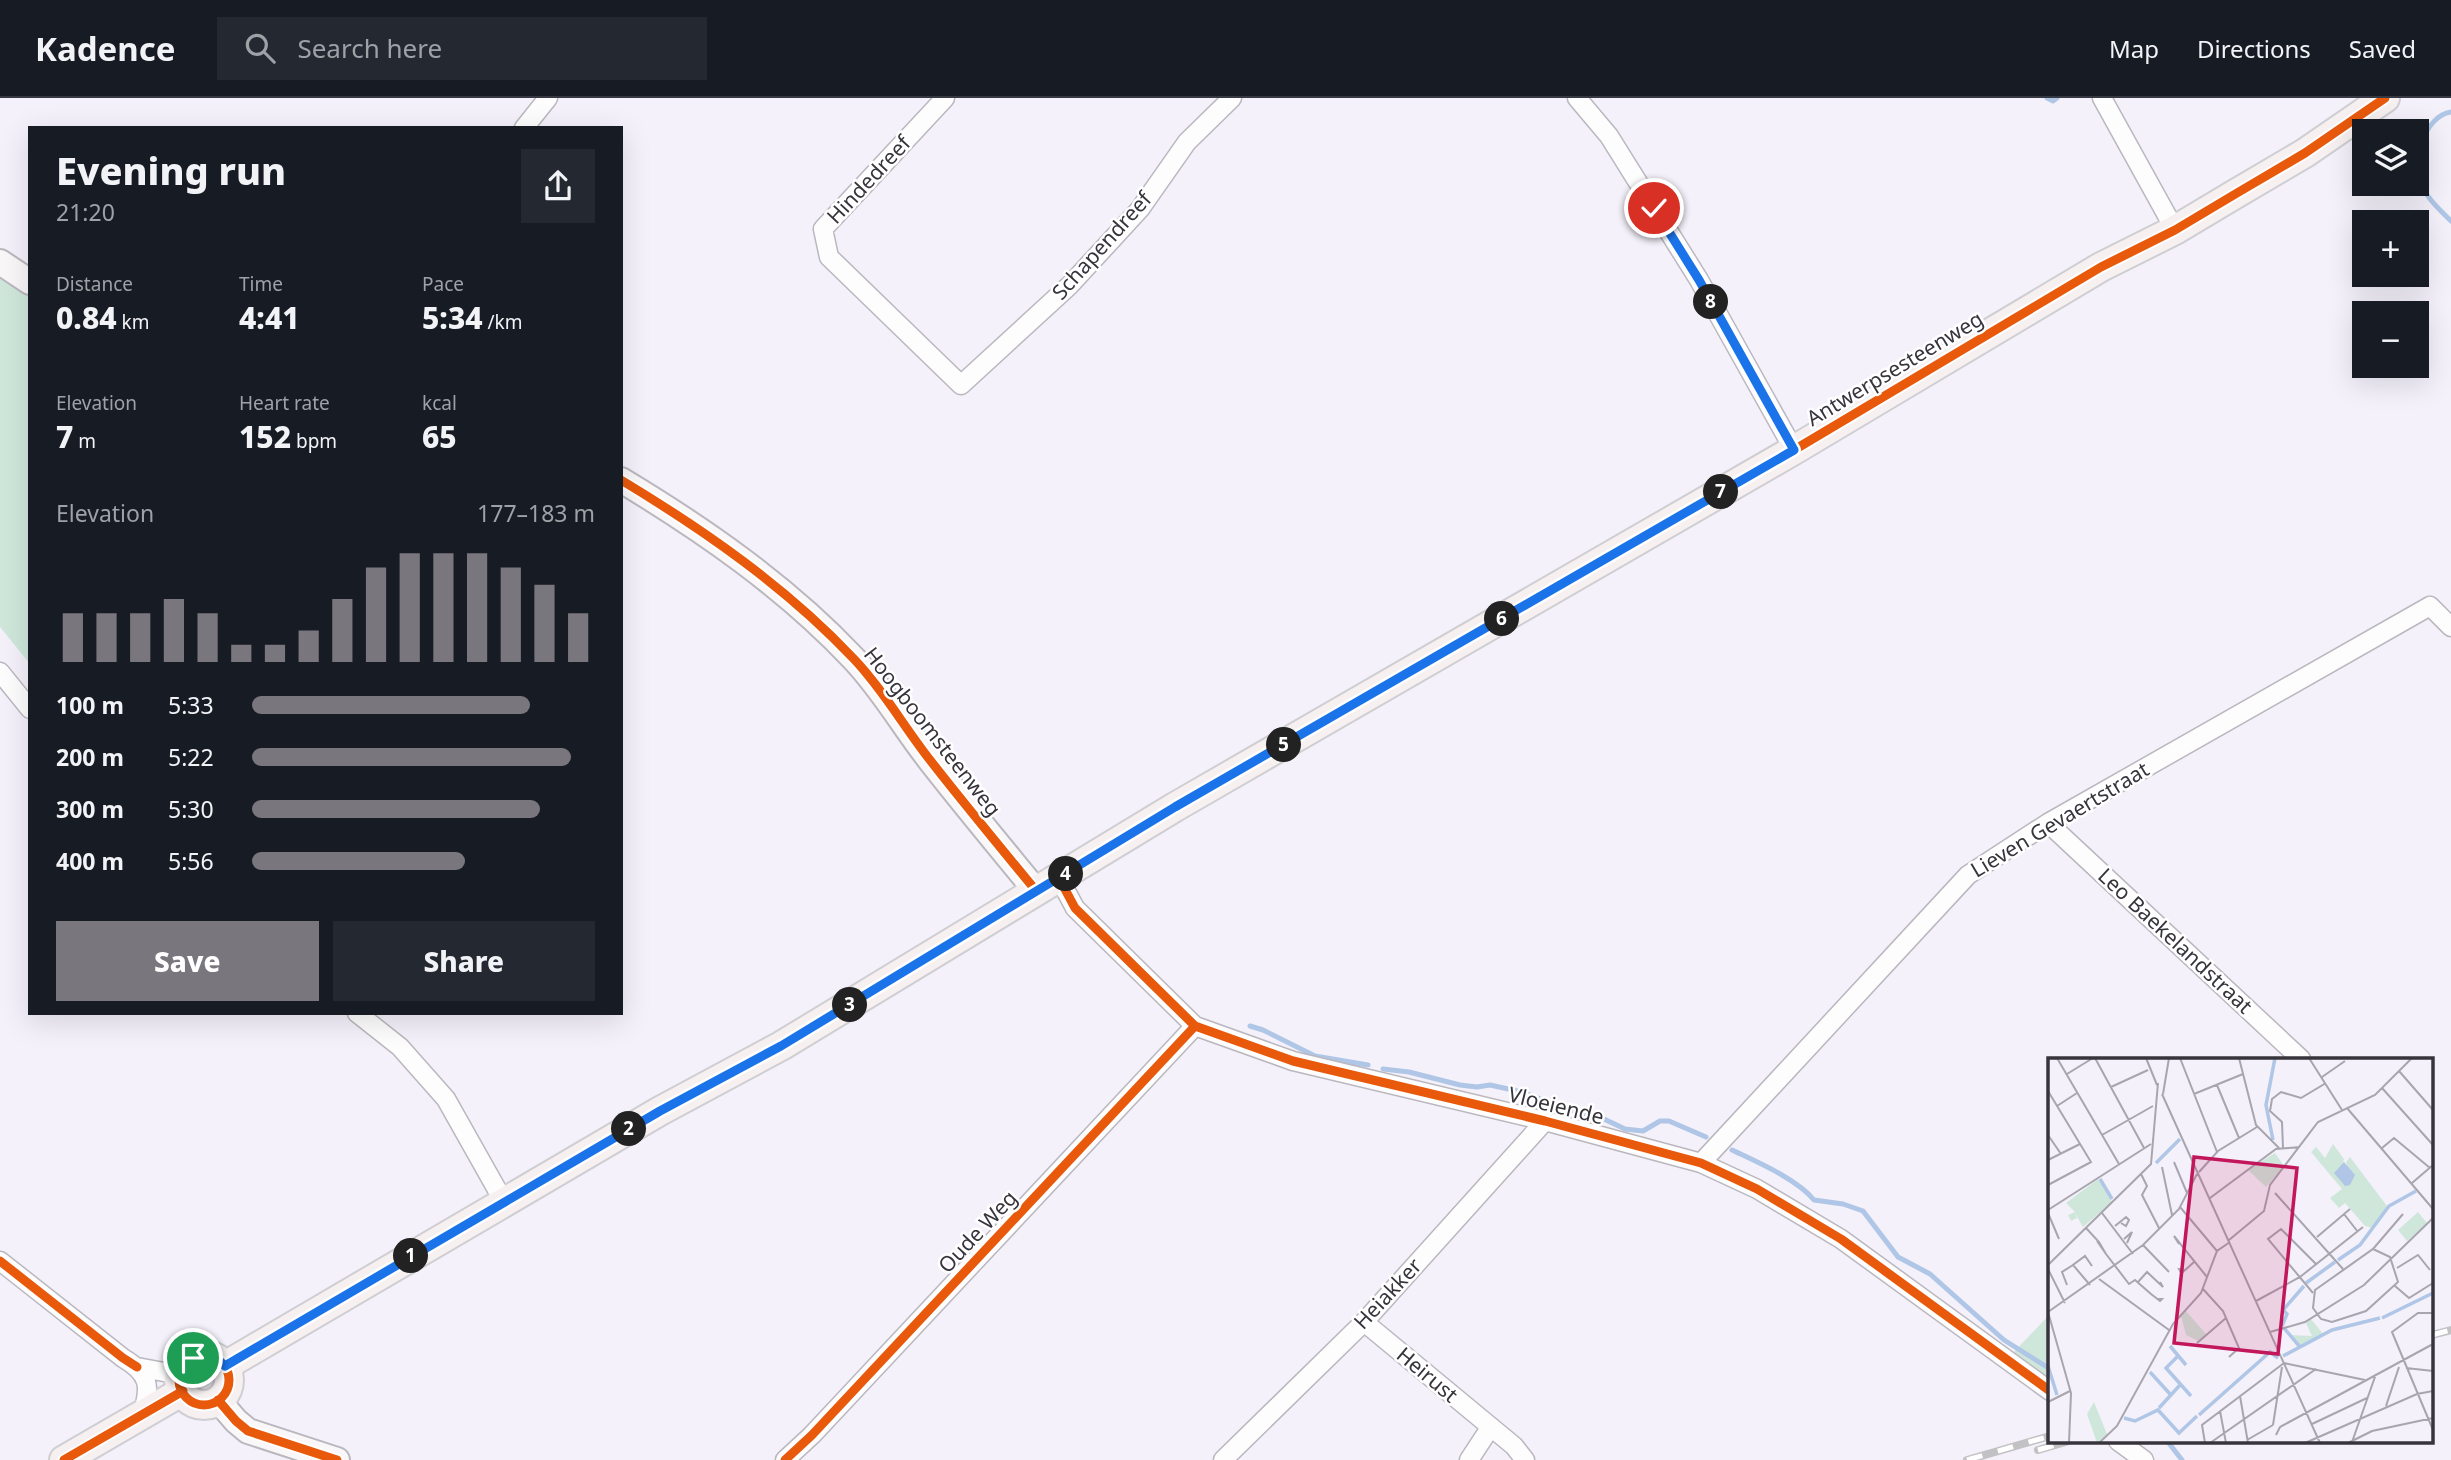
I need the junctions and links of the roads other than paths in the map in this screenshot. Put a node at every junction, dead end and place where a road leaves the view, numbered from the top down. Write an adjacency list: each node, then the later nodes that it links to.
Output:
1 (548, 98): 7 (street)
2 (945, 98): 11 (street, Hindedreef)
3 (1232, 98): 11 (street, Schapendreef)
4 (1577, 98): 12 (street)
5 (2102, 98): 8 (street)
6 (2385, 98): 8 (main road, Antwerpsesteenweg)
7 (526, 126)
8 (2175, 230): 12 (main road, Antwerpsesteenweg)
9 (0, 262): 10 (street)
10 (28, 281)
11 (961, 385)
12 (1794, 450): 18 (main road, Antwerpsesteenweg)
13 (623, 481): 18 (street, Hoogboomsteenweg)
14 (2451, 627): 17 (street, Lieven Gevaertstraat)
15 (0, 672): 16 (street)
16 (28, 707)
17 (2048, 823): 21 (street, Leo Baekelandstraat); 23 (street, Lieven Gevaertstraat)
18 (1048, 885): 20 (street, Vloeiende); 24 (main road, Antwerpsesteenweg)
19 (360, 1015): 24 (street)
20 (1195, 1026): 22 (street, Vloeiende); 37 (street, Oude Weg)
21 (2300, 1058)
22 (1545, 1121): 23 (street, Vloeiende); 26 (street, Heiakker)
23 (1701, 1163): 30 (street, Vloeiende)
24 (504, 1202): 27 (main road, Antwerpsesteenweg)
25 (0, 1261): 28 (street)
26 (1364, 1322): 33 (street, Heirust); 38 (street, Heiakker)
27 (225, 1366): 29 (main road); 31 (main road)
28 (137, 1367): 29 (street); 32 (street)
29 (181, 1383): 31 (main road); 32 (main road)
30 (2048, 1390)
31 (218, 1400): 36 (street)
32 (142, 1415): 35 (main road)
33 (1490, 1428): 39 (street); 40 (street, Heirust)
34 (2119, 1442): 41 (street)
35 (64, 1460)
36 (337, 1460)
37 (785, 1460)
38 (1223, 1460)
39 (1469, 1460)
40 (1525, 1460)
41 (2144, 1460)

